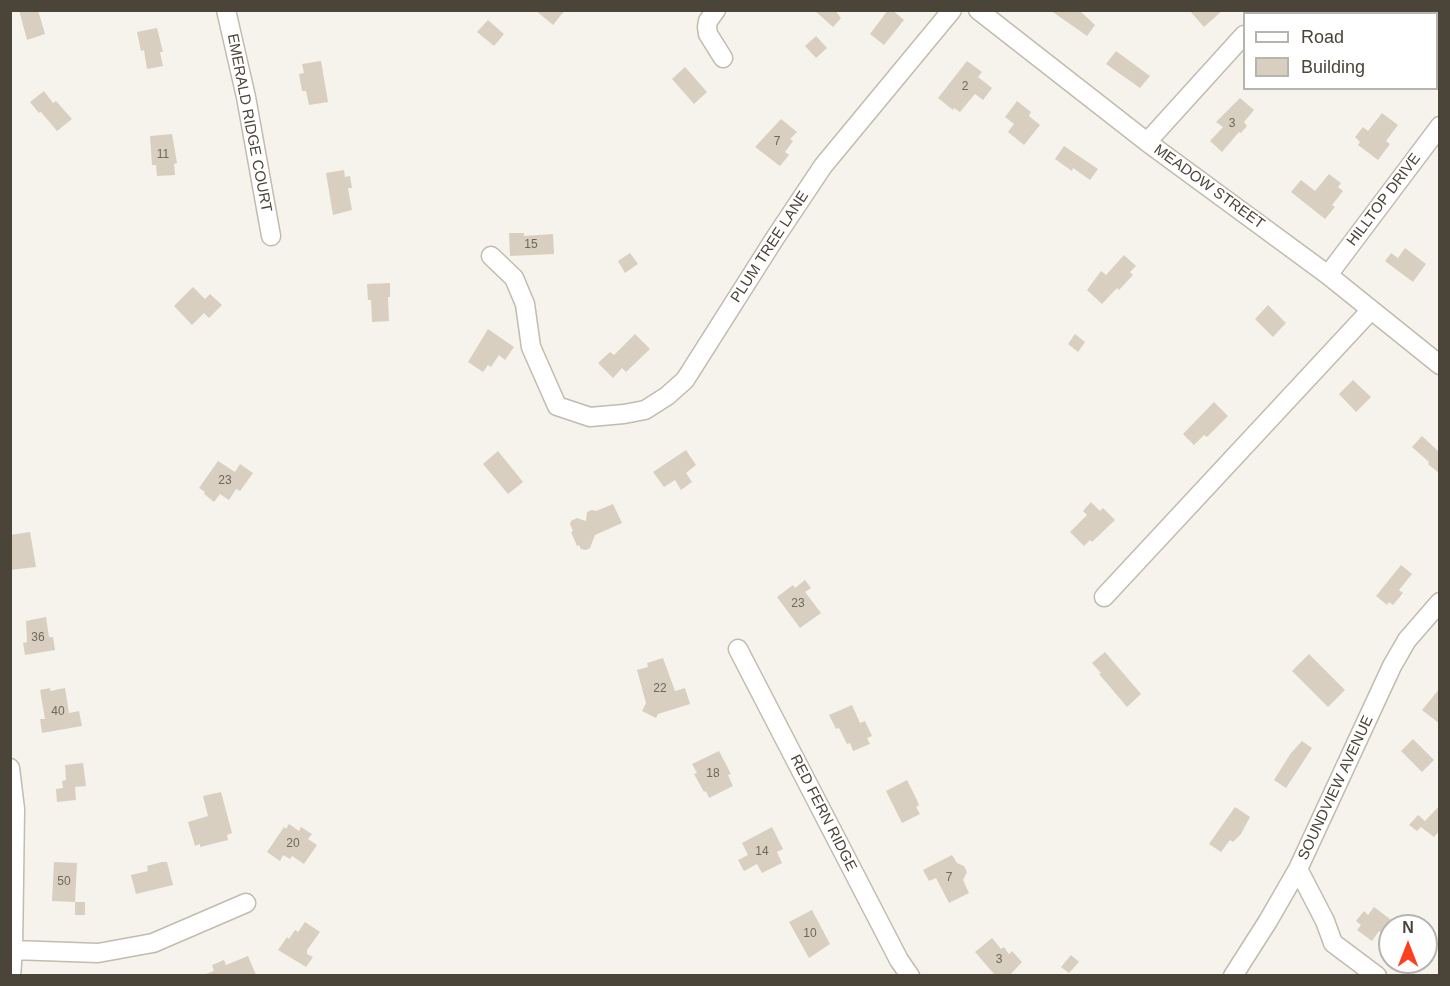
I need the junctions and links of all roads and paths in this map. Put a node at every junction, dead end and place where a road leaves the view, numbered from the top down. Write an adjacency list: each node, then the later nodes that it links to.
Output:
1 (226, 10): 9 (street, EMERALD RIDGE COURT)
2 (716, 10): 6 (street)
3 (952, 10): 10 (street, PLUM TREE LANE)
4 (985, 13): 8 (street, MEADOW STREET)
5 (1243, 37): 8 (street)
6 (723, 58)
7 (1440, 126): 11 (street, HILLTOP DRIVE)
8 (1147, 142): 11 (street, MEADOW STREET)
9 (272, 236)
10 (491, 256)
11 (1328, 275): 12 (street, MEADOW STREET)
12 (1371, 310): 13 (street, MEADOW STREET); 14 (street)
13 (1440, 365)
14 (1104, 597)
15 (1440, 602): 18 (street, SOUNDVIEW AVENUE)
16 (738, 649): 22 (street, RED FERN RIDGE)
17 (10, 768): 20 (street)
18 (1298, 869): 23 (street, SOUNDVIEW AVENUE); 24 (street)
19 (246, 903): 20 (street)
20 (14, 950): 21 (street)
21 (11, 975)
22 (910, 975)
23 (1233, 975)
24 (1377, 975)

